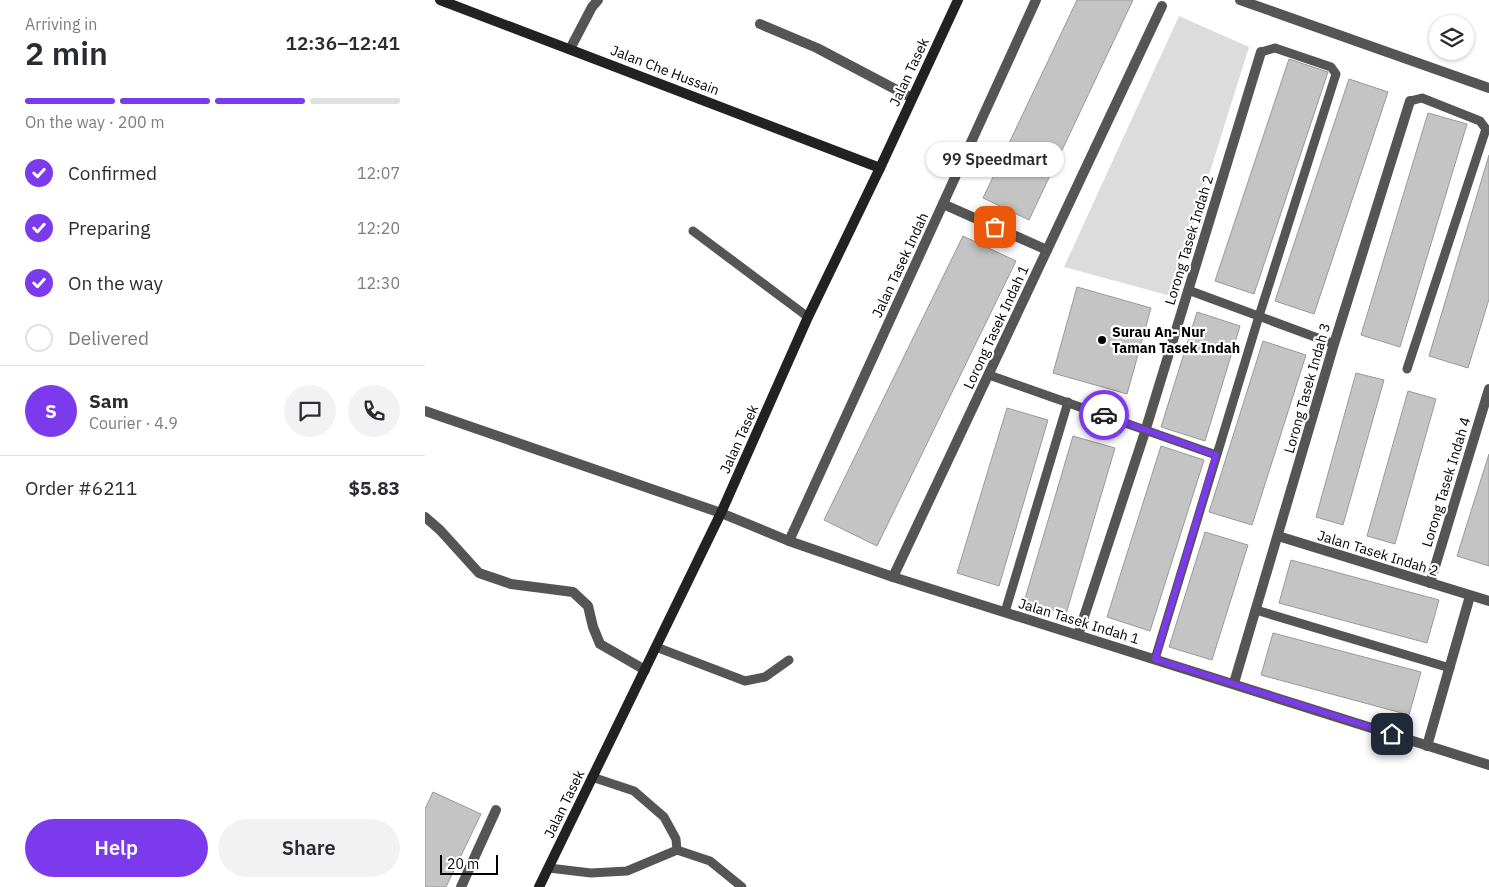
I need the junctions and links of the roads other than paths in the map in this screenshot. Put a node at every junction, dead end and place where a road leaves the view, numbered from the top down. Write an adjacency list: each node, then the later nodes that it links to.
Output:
1 (440, 0): 8 (main road, Jalan Che Hussain)
2 (598, 0): 8 (street)
3 (958, 0): 11 (main road, Jalan Tasek)
4 (1036, 0): 14 (street, Jalan Tasek Indah)
5 (1240, 0): 10 (street)
6 (1162, 6): 16 (street, Lorong Tasek Indah 1)
7 (760, 24): 11 (street)
8 (570, 49): 13 (main road, Jalan Che Hussain)
9 (1261, 52): 17 (street, Lorong Tasek Indah 2); 18 (lane)
10 (1489, 88)
11 (912, 98): 13 (main road, Jalan Tasek)
12 (1410, 101): 20 (street, Lorong Tasek Indah 3); 21 (lane)
13 (880, 168): 19 (main road, Jalan Tasek)
14 (943, 204): 16 (street); 31 (street, Jalan Tasek Indah)
15 (693, 231): 19 (lane)
16 (1047, 250): 22 (street, Lorong Tasek Indah 1)
17 (1188, 290): 18 (lane); 26 (street, Lorong Tasek Indah 2)
18 (1259, 316): 20 (lane); 27 (lane)
19 (808, 317): 28 (main road, Jalan Tasek)
20 (1334, 344): 30 (street, Lorong Tasek Indah 3)
21 (1407, 369)
22 (989, 374): 24 (lane); 32 (street, Lorong Tasek Indah 1)
23 (1489, 389): 33 (street, Lorong Tasek Indah 4)
24 (1069, 402): 26 (lane); 37 (lane)
25 (425, 411): 28 (street, Jalan Tasek Indah 1)
26 (1145, 430): 27 (lane); 38 (street, Lorong Tasek Indah 2)
27 (1216, 455): 40 (lane)
28 (721, 514): 31 (street, Jalan Tasek Indah 1); 39 (main road, Jalan Tasek)
29 (425, 517): 43 (street)
30 (1278, 536): 33 (street, Jalan Tasek Indah 2); 36 (street, Lorong Tasek Indah 3)
31 (789, 540): 32 (street, Jalan Tasek Indah 1)
32 (893, 577): 37 (street, Jalan Tasek Indah 1)
33 (1431, 583): 34 (street, Jalan Tasek Indah 2)
34 (1471, 596): 35 (street, Jalan Tasek Indah 2); 42 (street)
35 (1489, 601)
36 (1256, 610): 42 (lane); 44 (street, Lorong Tasek Indah 3)
37 (1005, 612): 38 (street, Jalan Tasek Indah 1)
38 (1078, 635): 40 (street, Jalan Tasek Indah 1)
39 (656, 647): 41 (lane); 43 (main road, Jalan Tasek)
40 (1155, 659): 44 (street, Jalan Tasek Indah 1)
41 (789, 660)
42 (1449, 668): 45 (street)
43 (645, 670): 47 (main road, Jalan Tasek)
44 (1234, 683): 45 (street, Jalan Tasek Indah 1)
45 (1427, 746): 46 (street, Jalan Tasek Indah 1)
46 (1489, 765)
47 (592, 777): 49 (lane); 50 (main road, Jalan Tasek)
48 (497, 810): 51 (street)
49 (677, 850): 50 (lane); 53 (lane)
50 (549, 868): 52 (main road, Jalan Tasek)
51 (461, 887)
52 (539, 887)
53 (742, 887)

